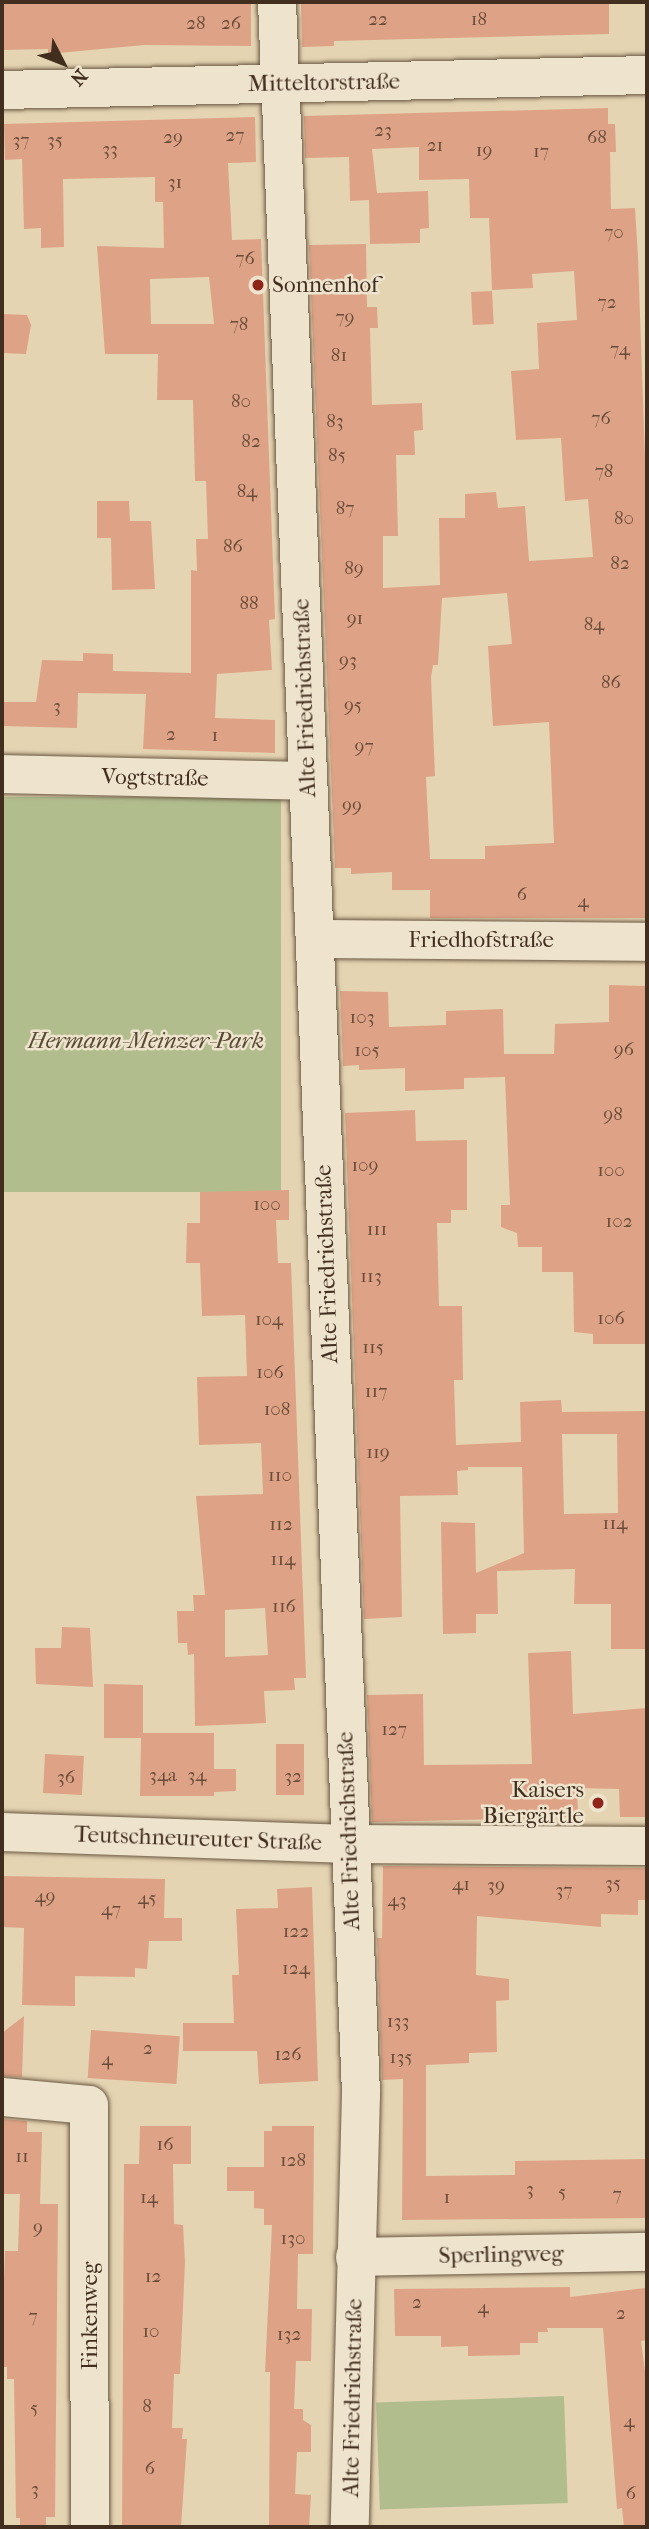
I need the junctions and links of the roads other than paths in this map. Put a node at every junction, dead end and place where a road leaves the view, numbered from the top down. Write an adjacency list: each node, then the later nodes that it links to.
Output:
1 (277, 2): 3 (street, Alte Friedrichstraße)
2 (647, 75): 3 (street, Mitteltorstraße)
3 (279, 84): 4 (street, Mitteltorstraße); 6 (street, Alte Friedrichstraße)
4 (2, 90)
5 (2, 774): 6 (street, Vogtstraße)
6 (309, 781): 7 (street, Alte Friedrichstraße)
7 (315, 939): 8 (street, Friedhofstraße); 10 (street, Alte Friedrichstraße)
8 (647, 942)
9 (2, 1832): 10 (street, Teutschneureuter Straße)
10 (349, 1844): 11 (street, Teutschneureuter Straße); 14 (street, Alte Friedrichstraße)
11 (647, 1846)
12 (2, 2097): 15 (street, Finkenweg)
13 (647, 2252): 14 (street, Sperlingweg)
14 (355, 2257): 16 (street, Alte Friedrichstraße)
15 (90, 2527)
16 (350, 2527)

